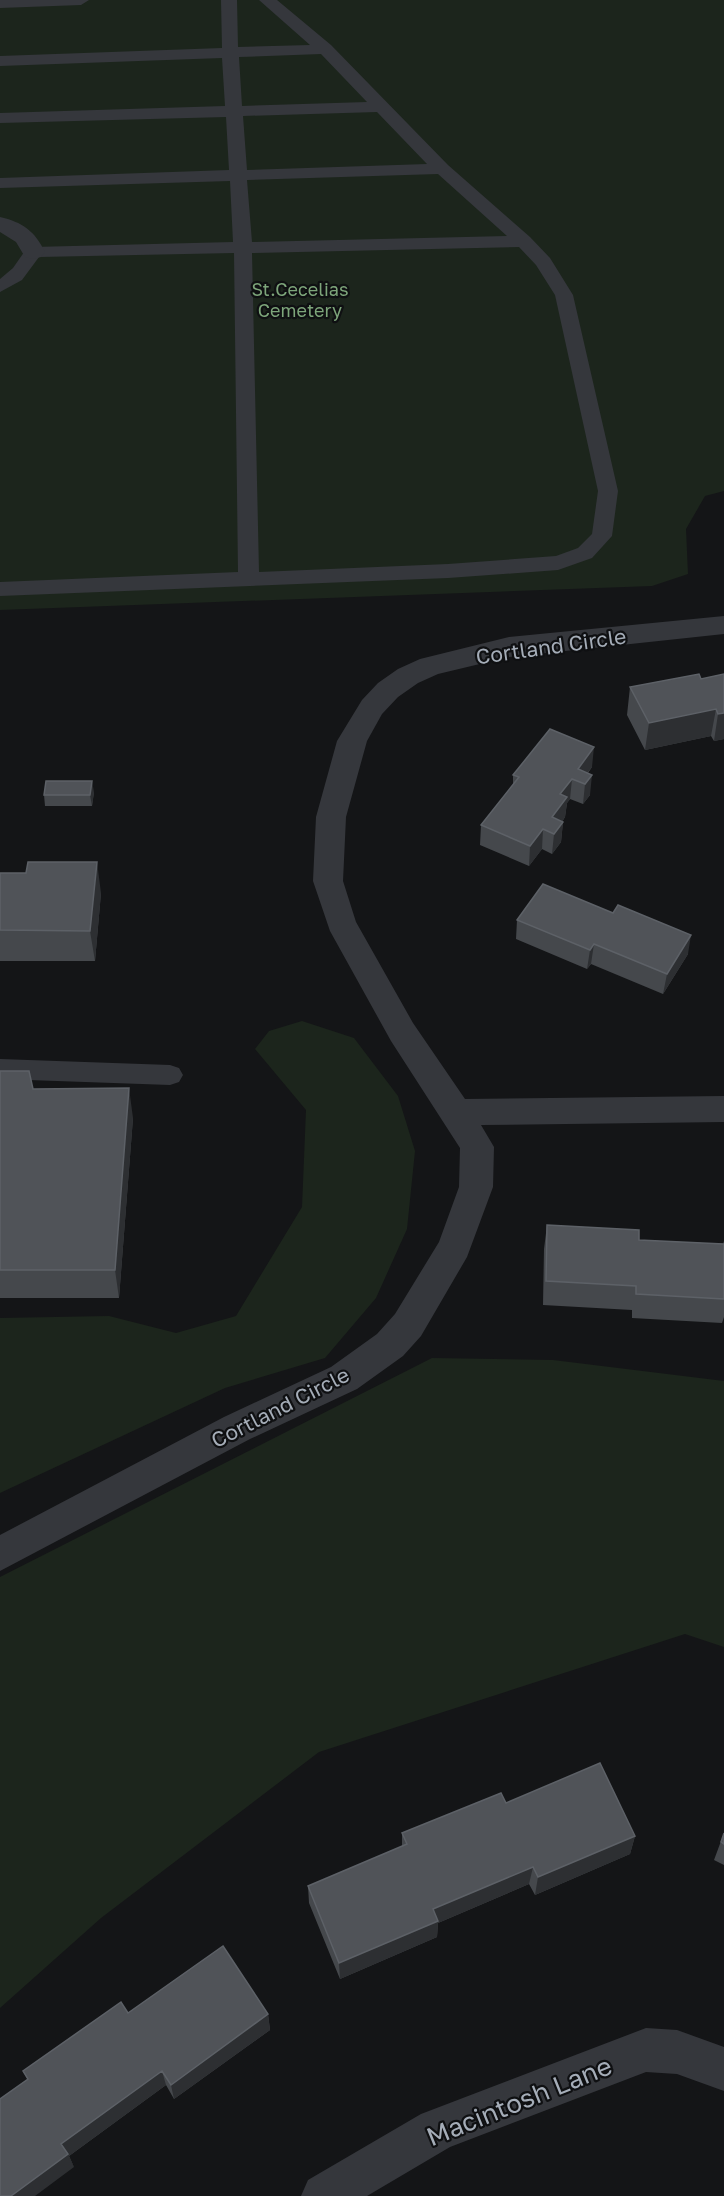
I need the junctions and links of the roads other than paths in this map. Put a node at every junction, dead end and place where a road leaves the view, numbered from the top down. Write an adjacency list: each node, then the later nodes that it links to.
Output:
1 (81, 0): 4 (lane)
2 (229, 0): 6 (lane)
3 (267, 0): 5 (lane)
4 (0, 3)
5 (325, 49): 6 (lane); 8 (lane)
6 (230, 52): 7 (lane); 9 (lane)
7 (0, 61)
8 (383, 107): 9 (lane); 11 (lane)
9 (234, 111): 10 (lane); 12 (lane)
10 (0, 118)
11 (442, 169): 12 (lane); 15 (lane)
12 (238, 176): 13 (lane); 16 (lane)
13 (0, 183)
14 (0, 224): 17 (street)
15 (524, 241): 16 (lane); 19 (lane)
16 (243, 249): 17 (lane); 19 (lane)
17 (33, 252): 18 (lane)
18 (0, 286)
19 (249, 579): 20 (lane)
20 (0, 589)
21 (724, 625): 25 (street, Cortland Circle)
22 (0, 1069): 23 (lane)
23 (170, 1075)
24 (724, 1108): 25 (street)
25 (456, 1112): 26 (street, Cortland Circle)
26 (0, 1554)
27 (724, 2069): 28 (street, Macintosh Lane)
28 (324, 2196)

